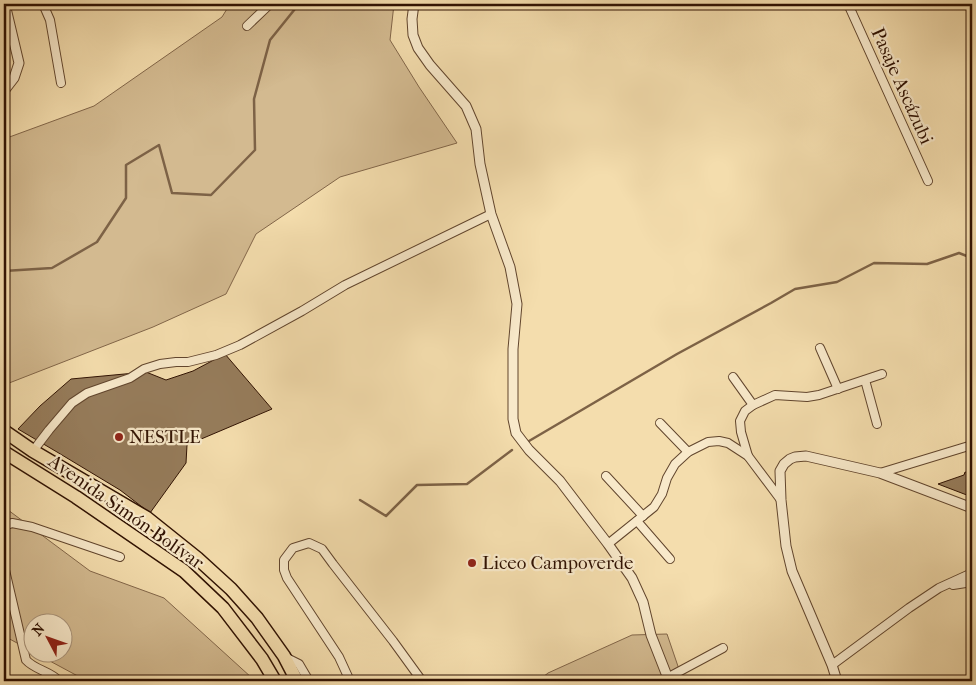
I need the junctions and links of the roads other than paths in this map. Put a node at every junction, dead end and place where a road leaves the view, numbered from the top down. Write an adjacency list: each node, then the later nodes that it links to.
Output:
1 (5, 4): 8 (street)
2 (43, 4): 7 (street)
3 (270, 4): 6 (street)
4 (414, 4): 10 (street)
5 (848, 4): 9 (street, Pasaje Ascázubi)
6 (247, 26)
7 (61, 83)
8 (4, 92)
9 (928, 181)
10 (491, 214): 21 (street); 31 (street)
11 (820, 348): 15 (street)
12 (882, 374): 14 (street)
13 (733, 377): 16 (street)
14 (865, 380): 15 (street); 18 (street)
15 (838, 389): 16 (street)
16 (753, 405): 24 (street)
17 (660, 423): 23 (street)
18 (878, 424)
19 (4, 431): 21 (highway, Avenida Simón Bolívar)
20 (972, 445): 25 (street)
21 (33, 451): 39 (highway, Avenida Simón Bolívar)
22 (4, 452): 43 (highway, Avenida Simón Bolívar)
23 (688, 452): 24 (street); 29 (street)
24 (748, 456): 27 (street)
25 (880, 473): 27 (street); 28 (street)
26 (606, 476): 29 (street)
27 (781, 500): 40 (street)
28 (972, 508)
29 (640, 519): 31 (street); 33 (street)
30 (4, 526): 32 (street)
31 (608, 544): 41 (street)
32 (120, 557)
33 (670, 559)
34 (4, 566): 42 (street)
35 (972, 573): 37 (street)
36 (972, 582): 37 (street)
37 (938, 588): 40 (street)
38 (723, 648): 41 (street)
39 (284, 656): 44 (highway, Avenida Simón Bolívar); 45 (street)
40 (832, 665): 48 (street)
41 (668, 680)
42 (59, 681)
43 (275, 681)
44 (297, 681)
45 (309, 681)
46 (350, 681): 47 (street)
47 (422, 681)
48 (837, 681)

